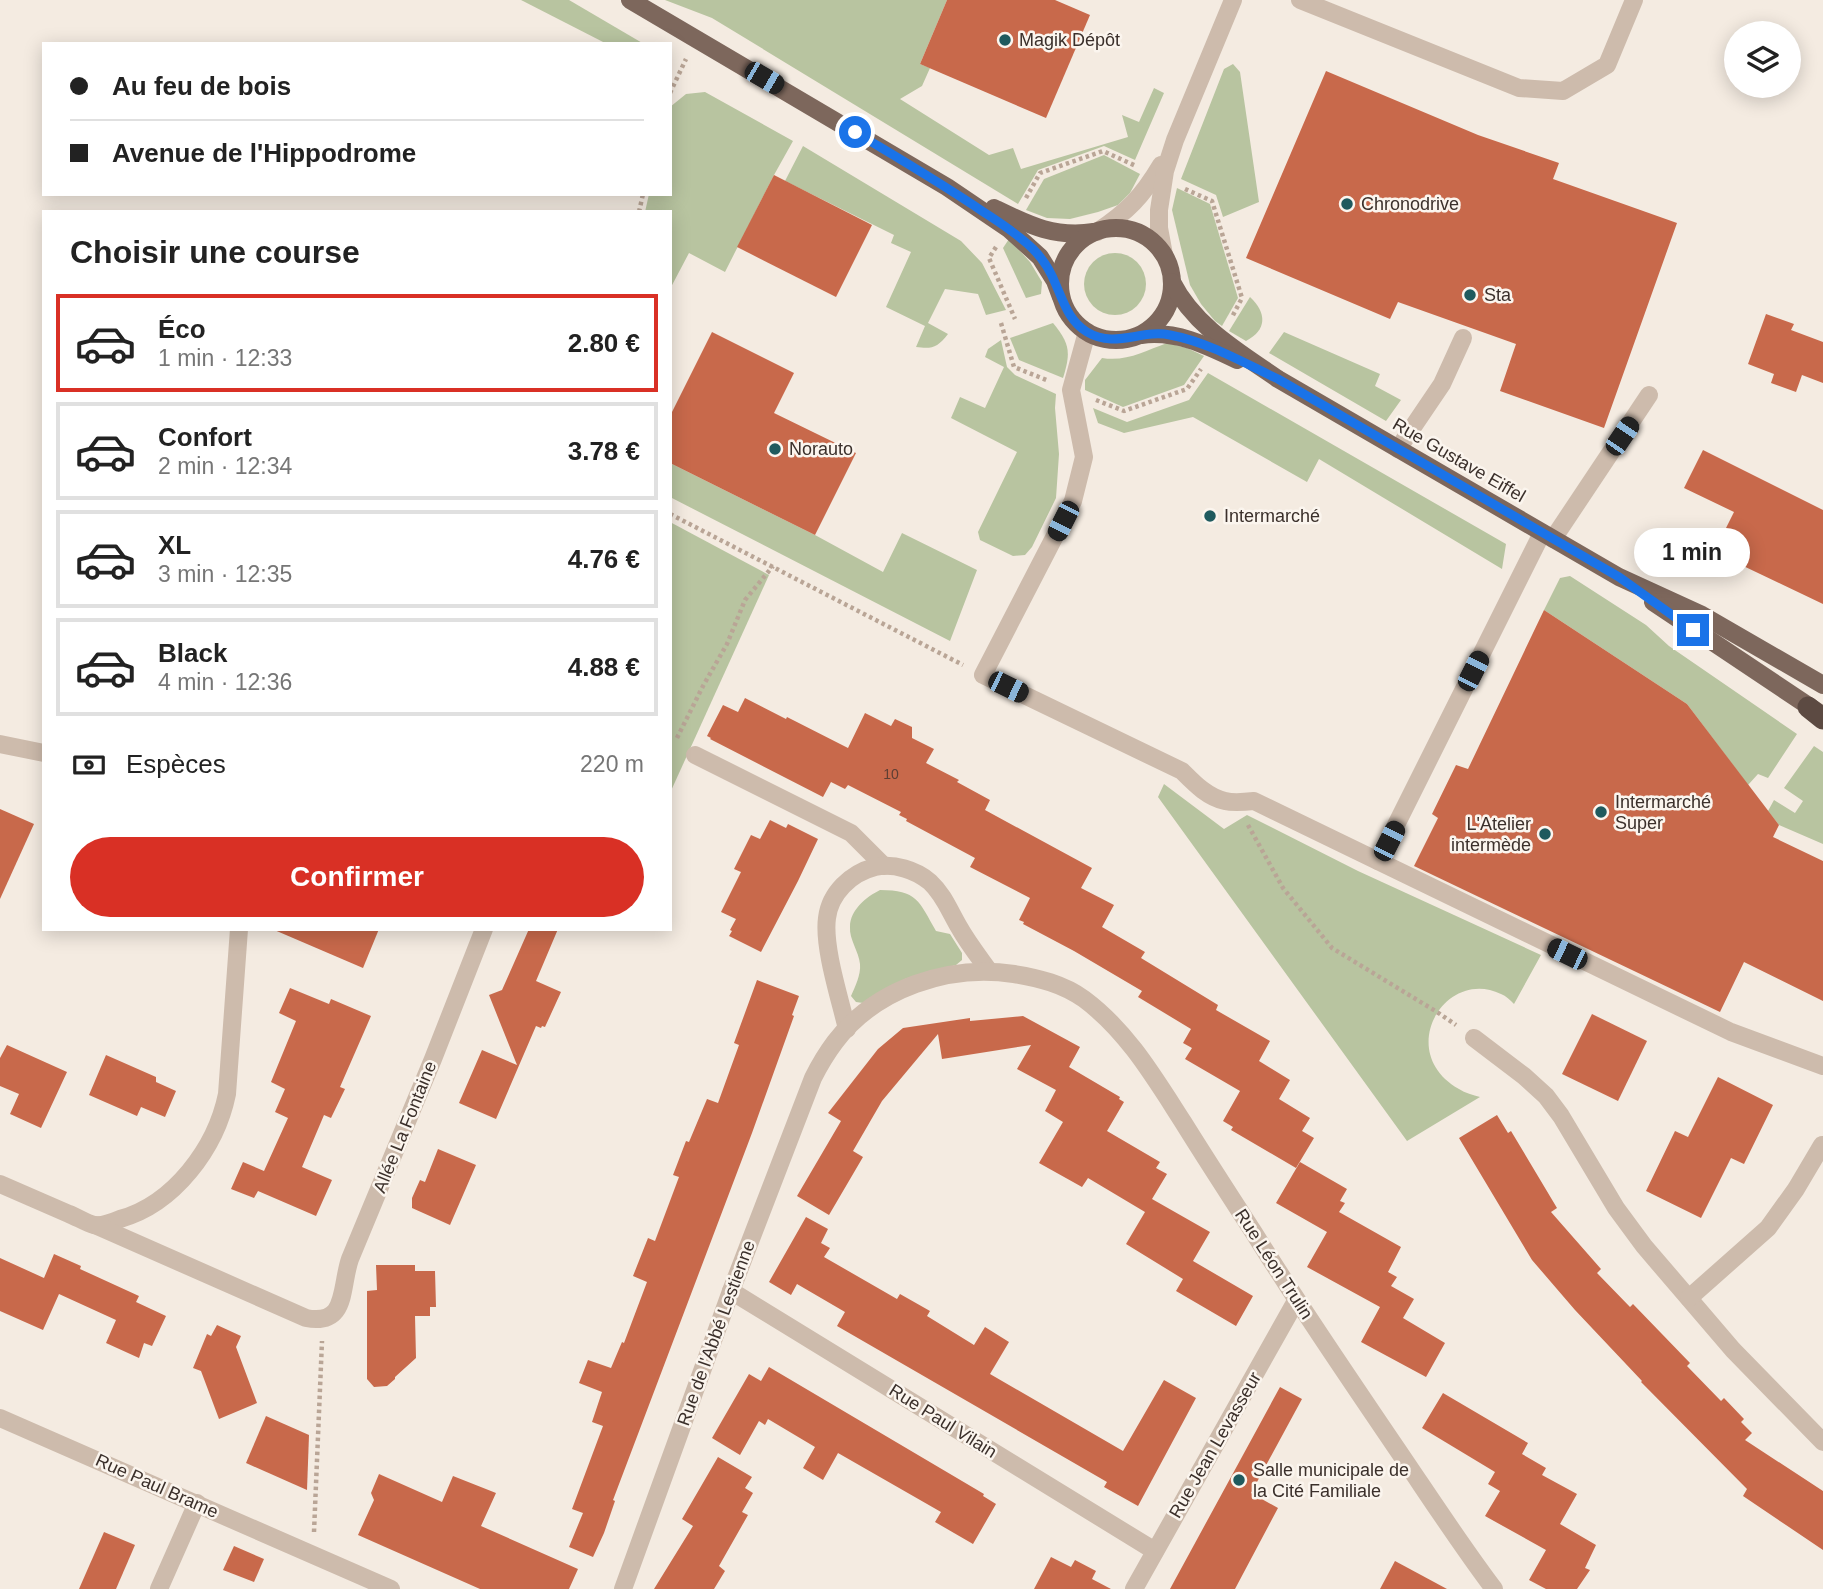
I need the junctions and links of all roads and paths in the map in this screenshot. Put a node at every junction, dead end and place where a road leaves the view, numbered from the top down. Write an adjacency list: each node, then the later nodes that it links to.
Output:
1 (630, 0): 5 (main road)
2 (1233, 0): 7 (street)
3 (1300, 0): 4 (street)
4 (1634, 0)
5 (695, 38): 6 (path); 8 (main road)
6 (672, 89)
7 (1159, 177): 8 (path); 9 (street); 10 (street); 18 (path)
8 (1012, 223): 9 (main road); 12 (main road); 13 (path)
9 (1097, 232): 10 (main road); 12 (main road)
10 (1164, 255): 11 (main road)
11 (1172, 282): 16 (main road); 18 (main road, Rue Gustave Eiffel)
12 (1061, 297): 15 (main road)
13 (1015, 319)
14 (1001, 323): 19 (path)
15 (1087, 332): 16 (main road); 19 (street)
16 (1139, 336): 18 (main road, Rue Gustave Eiffel)
17 (1464, 338): 21 (street)
18 (1217, 344): 19 (path); 21 (main road, Rue Gustave Eiffel)
19 (1071, 390): 26 (street)
20 (1649, 395): 23 (street)
21 (1398, 449): 23 (main road, Rue Gustave Eiffel)
22 (672, 515): 24 (path)
23 (1547, 536): 25 (main road, Rue Gustave Eiffel); 34 (street)
24 (774, 566): 26 (path); 30 (path)
25 (1619, 577): 27 (main road); 28 (main road)
26 (983, 675): 34 (street)
27 (1823, 685)
28 (1818, 714)
29 (0, 744): 31 (street)
30 (674, 745)
31 (42, 752)
32 (695, 755): 35 (street)
33 (1244, 819): 40 (path)
34 (1378, 861): 41 (street)
35 (884, 866): 38 (street); 39 (street)
36 (239, 931): 44 (street)
37 (483, 931): 48 (street, Allée La Fontaine)
38 (989, 971): 39 (street, Rue Léon Trulin); 47 (street, Rue Léon Trulin)
39 (846, 1029): 45 (street, Rue de l'Abbé Lestienne)
40 (1474, 1038): 46 (street)
41 (1823, 1066)
42 (1822, 1145): 46 (street)
43 (0, 1184): 44 (street)
44 (95, 1225): 48 (street)
45 (731, 1291): 52 (street, Rue Paul Vilain); 56 (street, Rue de l'Abbé Lestienne)
46 (1689, 1298): 50 (street)
47 (1296, 1301): 52 (street, Rue Jean Levasseur); 58 (street, Rue Léon Trulin)
48 (323, 1319): 53 (path)
49 (0, 1418): 51 (street, Rue Paul Brame)
50 (1823, 1442)
51 (197, 1503): 53 (street, Rue Paul Brame); 54 (street)
52 (1155, 1551): 57 (street, Rue Jean Levasseur)
53 (313, 1555): 55 (street, Rue Paul Brame)
54 (159, 1589)
55 (391, 1589)
56 (623, 1589)
57 (1134, 1589)
58 (1494, 1589)

